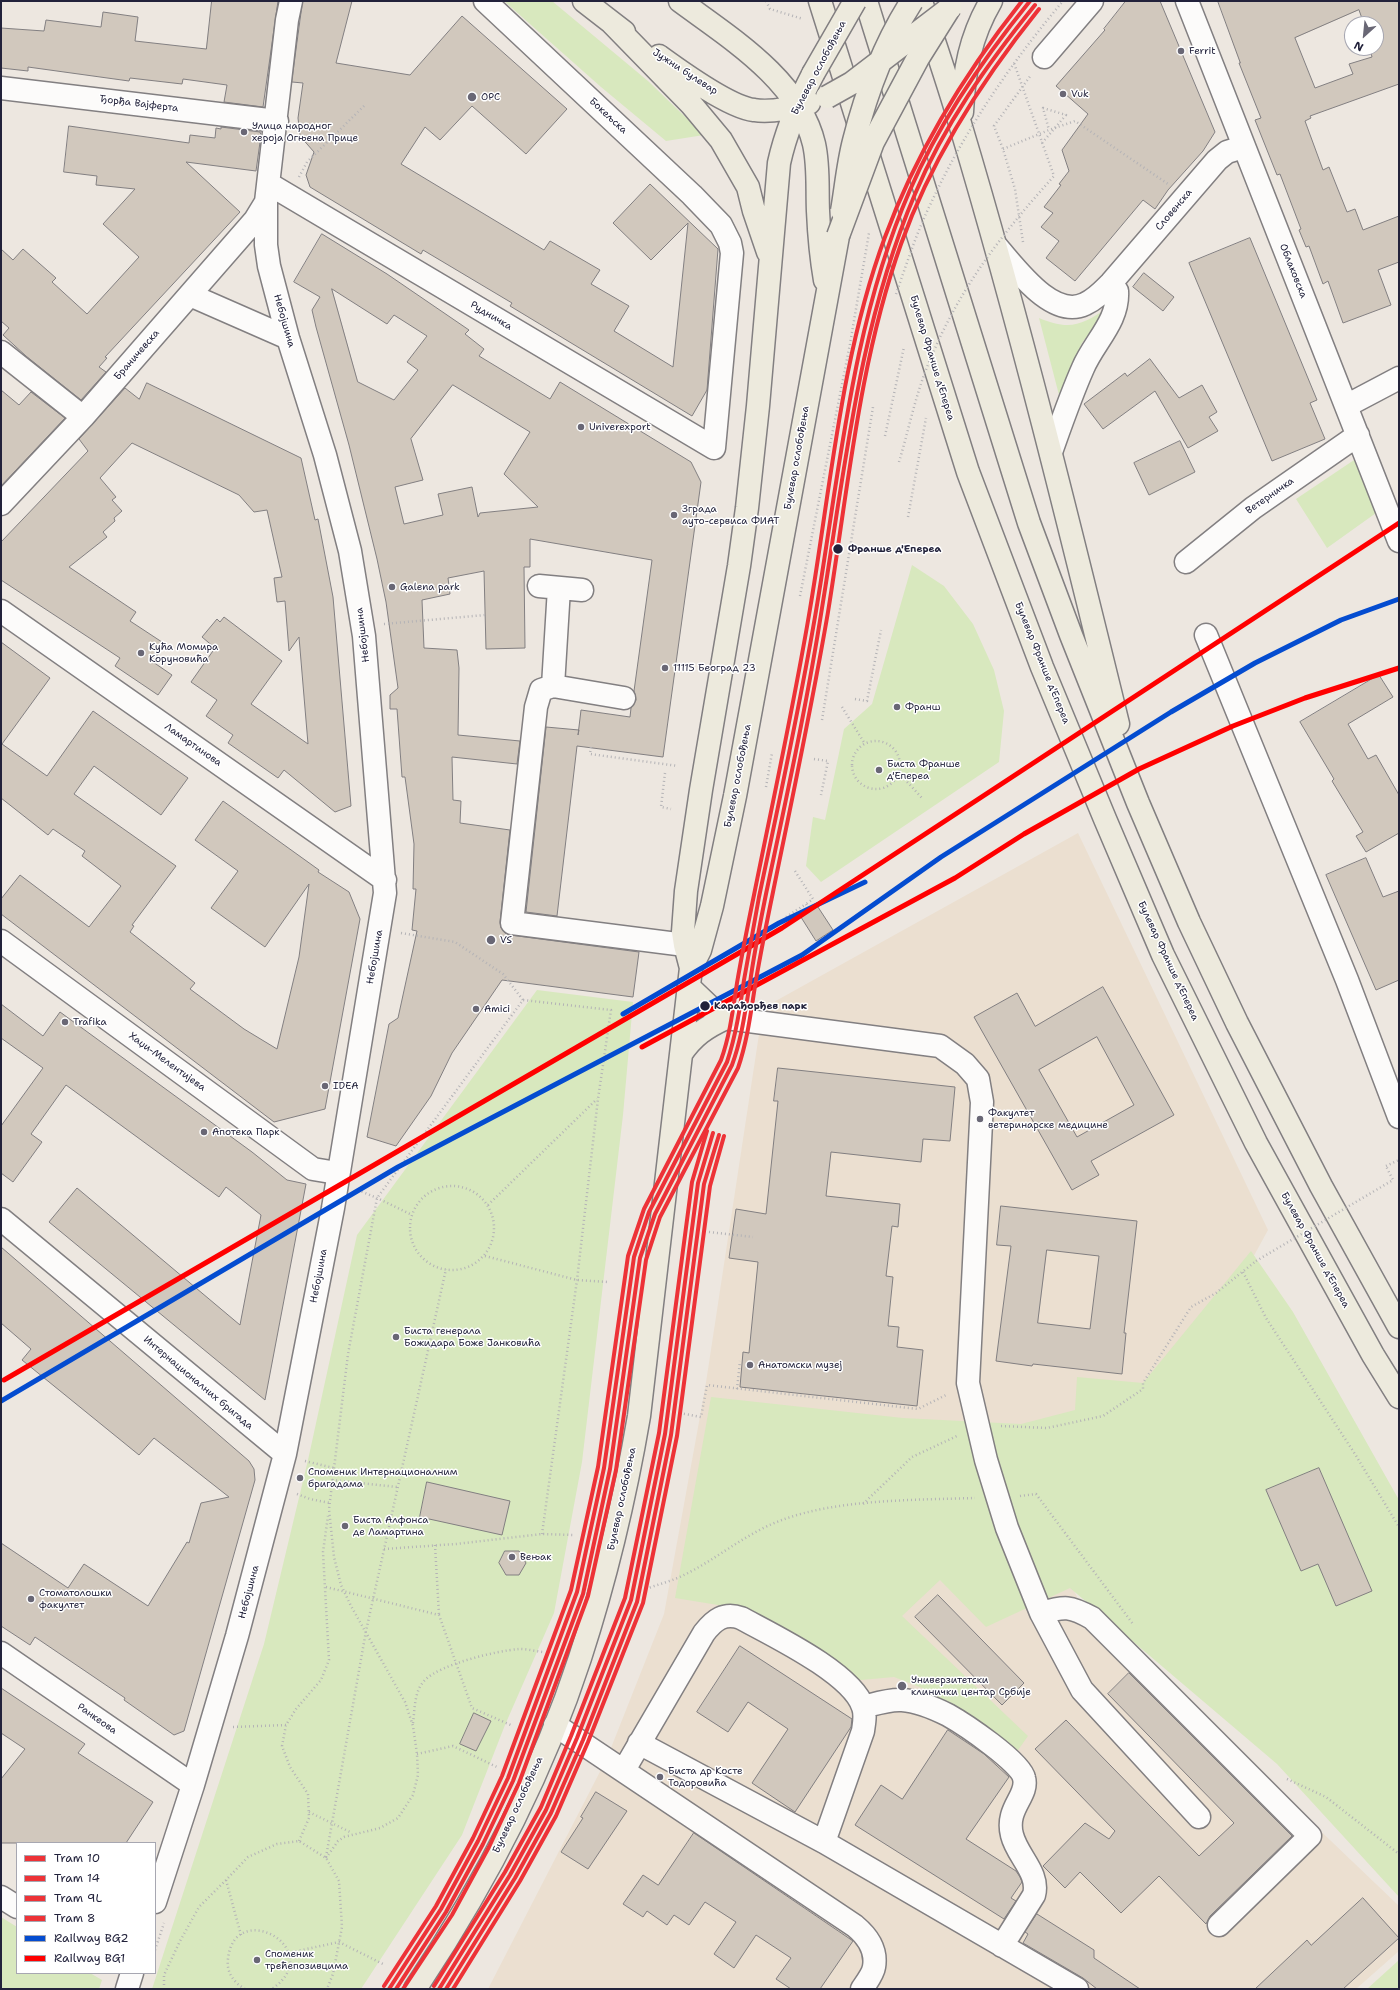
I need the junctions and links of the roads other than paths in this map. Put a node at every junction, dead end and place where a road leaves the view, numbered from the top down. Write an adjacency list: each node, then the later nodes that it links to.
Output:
1 (291, 1): 19 (street, Небојшина)
2 (485, 1): 35 (street, Бокељска)
3 (584, 1): 14 (main road, Јужни булевар)
4 (680, 1): 18 (main road)
5 (820, 1): 56 (main road, Булевар Франше д'Епереа)
6 (855, 1): 18 (main road, Булевар ослобођења, bridge)
7 (866, 1): 45 (main road)
8 (912, 1): 16 (main road, Булевар ослобођења, bridge)
9 (921, 1): 20 (main road)
10 (1092, 1): 15 (street)
11 (1187, 1): 21 (street, Облаковска)
12 (953, 4): 16 (main road, Јужни булевар, bridge); 23 (main road, bridge)
13 (987, 8): 20 (main road)
14 (612, 23): 18 (main road, Јужни булевар); 25 (main road)
15 (1044, 57)
16 (880, 63): 18 (main road, Јужни булевар, bridge); 23 (main road, Булевар ослобођења, bridge)
17 (1, 88): 19 (street, Ђорђа Вајферта)
18 (797, 105): 25 (main road, Булевар ослобођења); 28 (main road)
19 (277, 121): 22 (street, Небојшина)
20 (961, 126): 24 (main road)
21 (1243, 147): 26 (street, Словенска); 32 (street, Облаковска)
22 (268, 193): 27 (street, Браничевска); 29 (street, Небојшина); 35 (street, Рудничка)
23 (838, 236): 28 (main road, Булевар ослобођења)
24 (996, 246): 26 (street, Словенска); 36 (main road)
25 (771, 262): 48 (main road, Булевар ослобођења)
26 (1111, 283): 36 (street)
27 (190, 295): 29 (street); 33 (street, Браничевска)
28 (828, 301): 49 (main road, Булевар ослобођења)
29 (288, 338): 46 (street, Небојшина)
30 (1, 352): 33 (street)
31 (1399, 378): 32 (street)
32 (1346, 406): 34 (street, Облаковска)
33 (82, 418): 37 (street, Браничевска)
34 (1358, 435): 38 (street, Облаковска); 39 (street, Ветерничка)
35 (714, 448)
36 (1051, 452): 45 (main road)
37 (1, 504)
38 (1399, 541)
39 (1186, 562)
40 (582, 590): 43 (street)
41 (1, 611): 46 (street, Ламартинова)
42 (1206, 635): 52 (street)
43 (553, 686): 44 (street); 48 (street)
44 (624, 698)
45 (1138, 803): 55 (main road)
46 (385, 880): 53 (street, Небојшина)
47 (1, 941): 53 (street, Хаџи-Мелентијева)
48 (685, 945): 49 (main road, Булевар ослобођења)
49 (690, 978): 50 (main road); 51 (main road, Булевар ослобођења)
50 (726, 1018): 51 (main road); 58 (street)
51 (681, 1054): 61 (main road, Булевар ослобођења)
52 (1399, 1117)
53 (338, 1172): 57 (street, Небојшина)
54 (4, 1229): 57 (street, Интернационалних бригада)
55 (1399, 1327)
56 (1399, 1397)
57 (293, 1457): 64 (street, Небојшина)
58 (1041, 1613): 65 (street); 70 (street)
59 (1, 1653): 64 (street, Ранкеова)
60 (863, 1707): 62 (street); 66 (street); 71 (street)
61 (555, 1725): 63 (street); 72 (main road, Булевар ослобођења)
62 (639, 1743): 63 (street); 66 (street)
63 (624, 1770): 73 (street)
64 (193, 1785): 68 (street, Небојшина)
65 (1200, 1817)
66 (824, 1842): 71 (street)
67 (1, 1897): 69 (street)
68 (156, 1899)
69 (16, 1906)
70 (1219, 1925)
71 (1002, 1946): 74 (street)
72 (415, 1989)
73 (862, 1989)
74 (1076, 1989)

